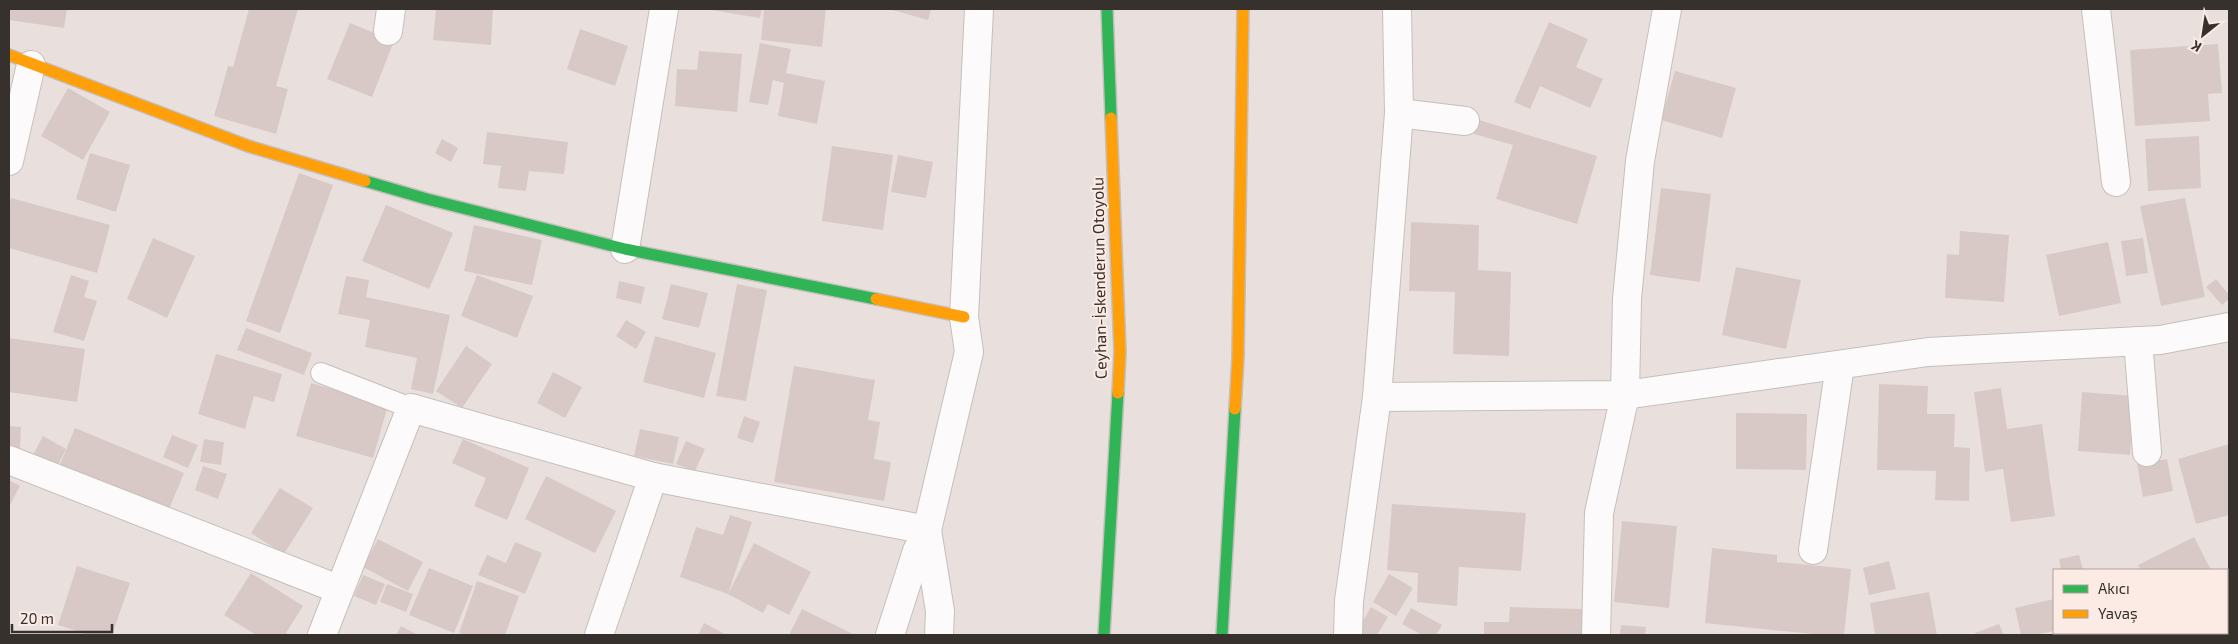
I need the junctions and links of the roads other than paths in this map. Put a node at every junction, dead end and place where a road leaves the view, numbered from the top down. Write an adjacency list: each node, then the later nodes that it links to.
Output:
1 (664, 9): 13 (street)
2 (979, 9): 14 (street)
3 (1107, 9): 33 (main road, Ceyhan-İskenderun Otoyolu)
4 (1243, 9): 17 (main road)
5 (1397, 9): 9 (street)
6 (1667, 9): 20 (street)
7 (2096, 9): 12 (street)
8 (20, 60): 11 (street); 13 (main road)
9 (1399, 113): 10 (street); 21 (street)
10 (1465, 121)
11 (9, 161)
12 (2116, 182)
13 (625, 249): 14 (main road)
14 (964, 317): 26 (street)
15 (2229, 327): 16 (street)
16 (2138, 341): 18 (street); 23 (street)
17 (1238, 357): 34 (main road); 35 (main road)
18 (1840, 365): 20 (street); 27 (street)
19 (321, 373): 22 (lane)
20 (1625, 396): 21 (street); 37 (street)
21 (1377, 397): 36 (street)
22 (410, 408): 25 (street); 28 (street)
23 (2147, 452)
24 (9, 460): 28 (street)
25 (653, 477): 26 (street); 30 (street)
26 (927, 530): 31 (street); 32 (street)
27 (1813, 550)
28 (338, 589): 29 (street)
29 (322, 635)
30 (599, 635)
31 (890, 635)
32 (939, 635)
33 (1104, 635)
34 (1222, 635)
35 (1234, 635)
36 (1348, 635)
37 (1596, 635)

